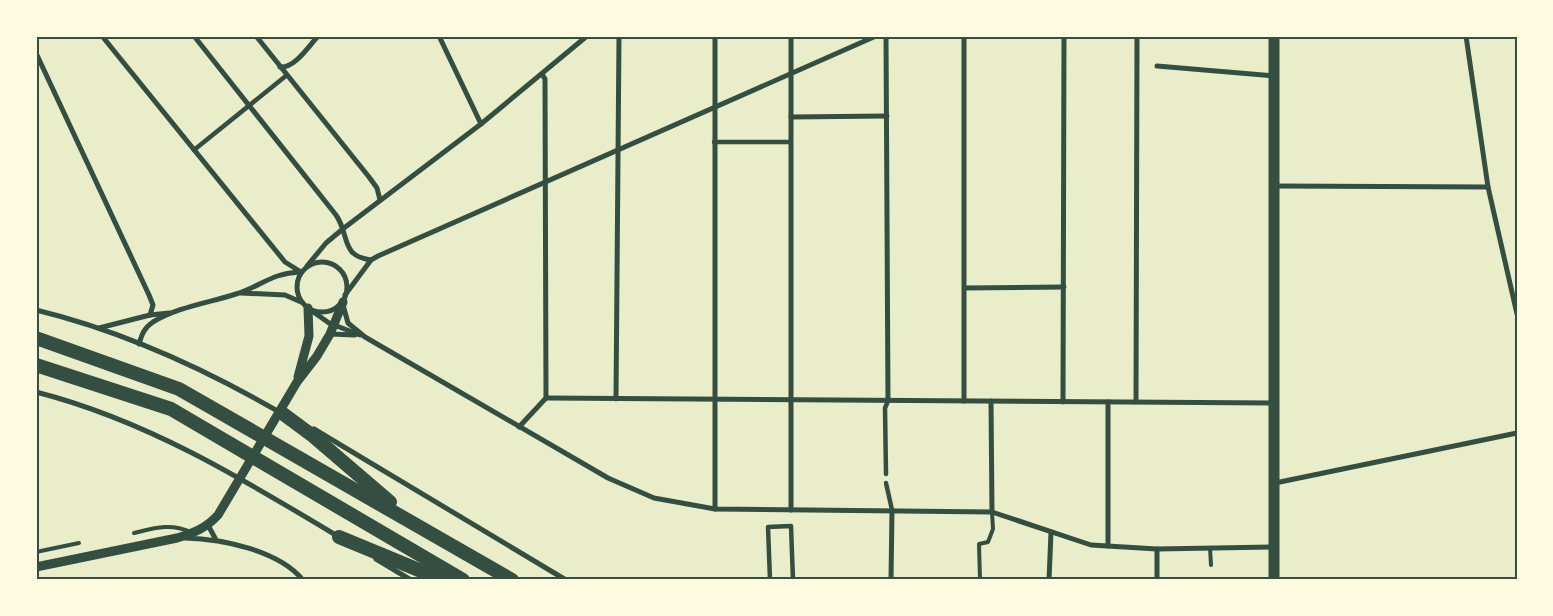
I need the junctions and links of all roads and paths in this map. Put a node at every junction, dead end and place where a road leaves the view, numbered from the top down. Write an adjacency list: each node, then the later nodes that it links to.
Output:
1 (102, 36): 31 (street)
2 (194, 36): 24 (street)
3 (256, 36): 19 (street)
4 (318, 36): 19 (street)
5 (439, 36): 28 (street)
6 (587, 36): 21 (street)
7 (619, 36): 32 (street)
8 (715, 36): 25 (street)
9 (791, 36): 20 (street)
10 (876, 36): 20 (street)
11 (886, 36): 26 (street)
12 (964, 36): 44 (street)
13 (1064, 36): 43 (street)
14 (1137, 36): 70 (street)
15 (1274, 36): 23 (main road)
16 (1466, 36): 35 (street)
17 (36, 53): 51 (street)
18 (1158, 66): 23 (street)
19 (280, 67): 22 (street)
20 (791, 73): 25 (street); 27 (street)
21 (542, 74): 28 (street); 33 (street)
22 (287, 75): 24 (street); 36 (street)
23 (1274, 76): 34 (main road)
24 (251, 106): 31 (street); 37 (street)
25 (714, 107): 29 (street); 32 (street)
26 (886, 116): 27 (street); 65 (street)
27 (791, 117): 30 (street)
28 (481, 124): 36 (street)
29 (714, 142): 30 (street); 63 (street)
30 (791, 142): 64 (street)
31 (194, 150): 39 (street)
32 (617, 150): 33 (street); 62 (street)
33 (545, 181): 38 (street); 61 (street)
34 (1274, 186): 35 (street); 71 (main road)
35 (1488, 187): 50 (street)
36 (380, 200): 37 (street)
37 (344, 228): 38 (street); 40 (street)
38 (371, 260): 46 (street)
39 (285, 262): 41 (street); 42 (street)
40 (307, 266): 42 (street); 46 (street)
41 (283, 272): 42 (street); 45 (street)
42 (301, 272): 47 (street)
43 (1064, 287): 44 (street); 68 (street)
44 (965, 288): 66 (street)
45 (238, 293): 47 (street); 49 (street)
46 (344, 298): 47 (street); 52 (street); 55 (street)
47 (304, 305): 52 (street); 59 (street)
48 (36, 310): 53 (street)
49 (172, 312): 51 (street); 57 (street)
50 (1517, 314)
51 (150, 315): 53 (street)
52 (334, 325): 54 (street); 55 (street)
53 (98, 329): 57 (street)
54 (330, 334): 55 (street); 59 (street)
55 (365, 337): 73 (street)
56 (36, 338): 82 (highway)
57 (139, 344): 72 (street)
58 (36, 365): 103 (highway)
59 (297, 382): 83 (street)
60 (36, 392): 87 (street)
61 (546, 398): 62 (street); 73 (street)
62 (616, 399): 63 (street)
63 (714, 400): 64 (street); 78 (street)
64 (790, 400): 65 (street); 79 (street)
65 (888, 401): 66 (street); 75 (street)
66 (964, 401): 67 (street)
67 (991, 401): 68 (street); 81 (street)
68 (1063, 402): 69 (street)
69 (1108, 402): 70 (street); 91 (street)
70 (1136, 402): 71 (street)
71 (1273, 403): 77 (main road)
72 (282, 413): 82 (highway); 105 (street)
73 (519, 428): 78 (street)
74 (1517, 433): 77 (street)
75 (886, 474)
76 (886, 483): 80 (street)
77 (1274, 483): 92 (main road)
78 (715, 510): 79 (street)
79 (791, 510): 80 (street)
80 (892, 510): 81 (street); 108 (street)
81 (992, 512): 85 (street); 109 (lane)
82 (409, 519): 104 (highway)
83 (208, 524): 86 (street); 89 (street)
84 (134, 532): 86 (lane)
85 (1051, 532): 91 (street); 110 (street)
86 (193, 533): 88 (street)
87 (338, 537): 101 (street); 102 (highway)
88 (177, 538): 89 (street); 97 (street)
89 (216, 540): 100 (street)
90 (79, 543): 95 (lane)
91 (1108, 546): 94 (street)
92 (1274, 547): 93 (street); 112 (main road)
93 (1210, 548): 94 (street); 96 (lane)
94 (1157, 549): 111 (street)
95 (36, 552)
96 (1211, 565)
97 (36, 567)
98 (256, 580): 99 (street)
99 (264, 580)
100 (303, 580)
101 (411, 580)
102 (443, 580)
103 (463, 580)
104 (512, 580)
105 (566, 580)
106 (770, 580): 107 (street)
107 (793, 580)
108 (891, 580)
109 (980, 580)
110 (1049, 580)
111 (1157, 580)
112 (1274, 580)

